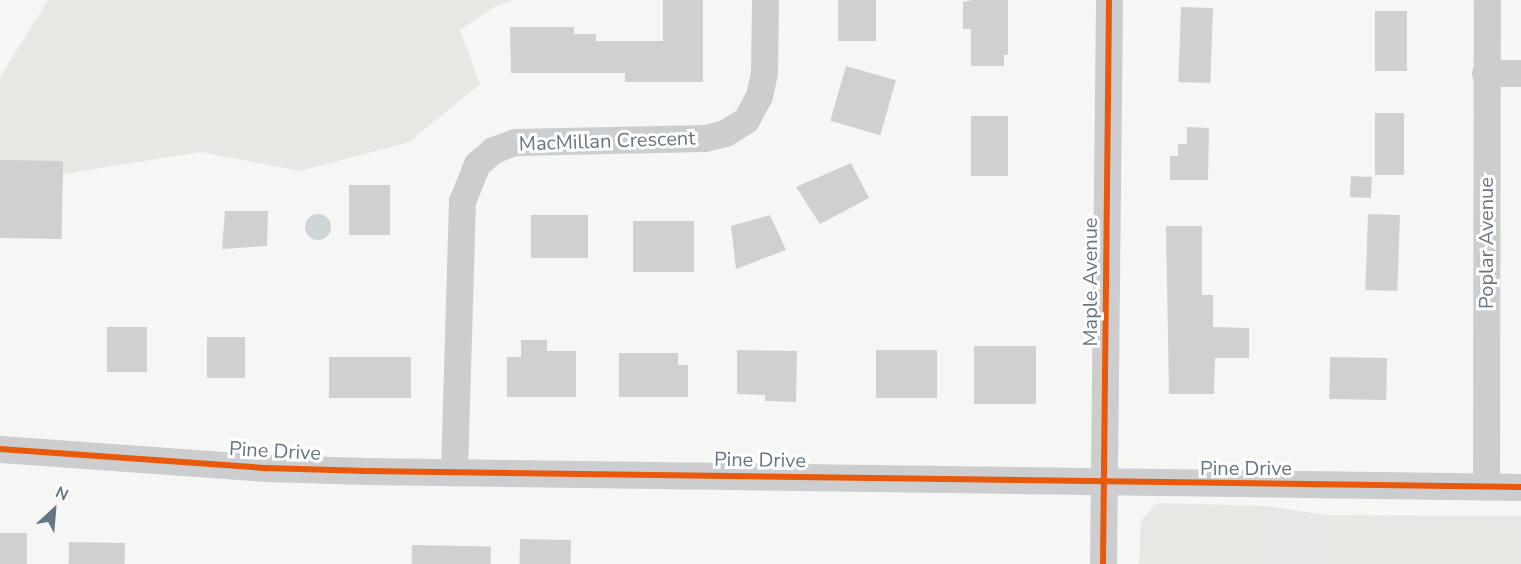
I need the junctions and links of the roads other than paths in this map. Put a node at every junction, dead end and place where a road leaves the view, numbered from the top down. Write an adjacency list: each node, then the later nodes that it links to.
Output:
1 (765, 0): 7 (street, MacMillan Crescent)
2 (1109, 0): 8 (street, Maple Avenue)
3 (1487, 0): 4 (street, Poplar Avenue)
4 (1485, 73): 5 (street); 9 (street, Poplar Avenue)
5 (1521, 73)
6 (0, 449): 7 (street, Pine Drive)
7 (454, 471): 8 (street, Pine Drive)
8 (1106, 483): 9 (street, Pine Drive); 11 (street, Maple Avenue)
9 (1486, 486): 10 (street, Pine Drive)
10 (1521, 487)
11 (1103, 564)

